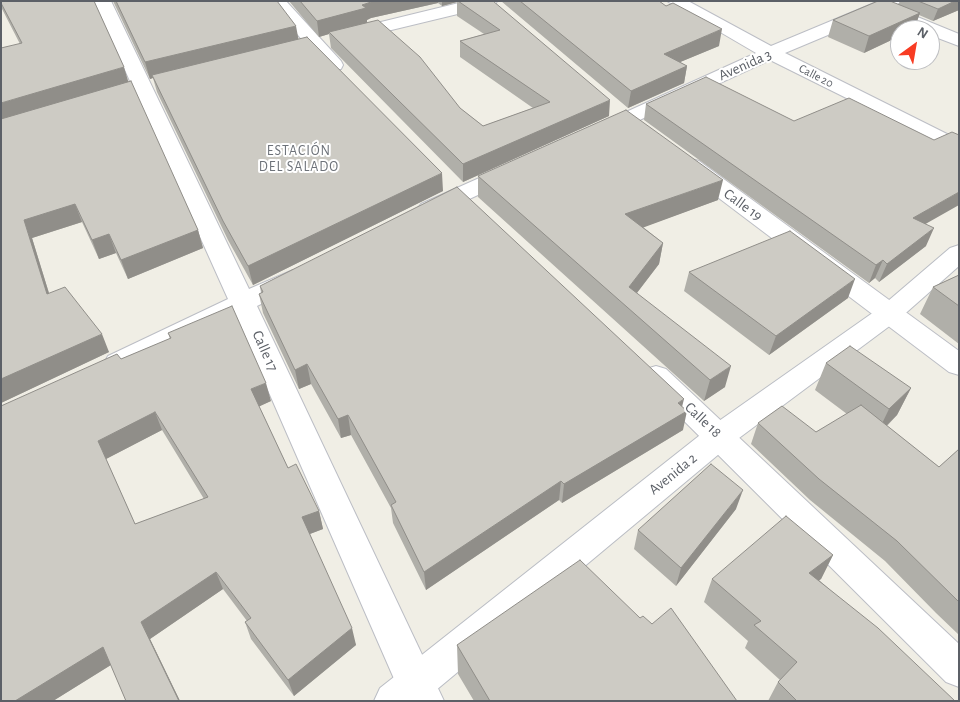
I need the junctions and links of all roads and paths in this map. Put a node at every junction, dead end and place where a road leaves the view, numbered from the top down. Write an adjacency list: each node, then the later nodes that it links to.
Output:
1 (102, 1): 20 (street, Calle 17)
2 (277, 1): 7 (street)
3 (675, 1): 8 (street, Calle 20)
4 (880, 3): 6 (street); 8 (street, Avenida 3)
5 (491, 5): 7 (street)
6 (959, 41)
7 (304, 46): 9 (street)
8 (770, 53): 10 (street, Avenida 3); 11 (street, Calle 20)
9 (348, 80)
10 (583, 139)
11 (959, 148)
12 (674, 154): 21 (street, Calle 19)
13 (530, 162): 15 (street)
14 (439, 172): 15 (street)
15 (460, 194): 16 (street); 17 (street)
16 (482, 214)
17 (408, 220)
18 (959, 253): 21 (street, Avenida 2)
19 (313, 268): 20 (street)
20 (243, 303): 24 (street); 27 (street, Calle 17)
21 (890, 313): 23 (street, Calle 19); 25 (street, Avenida 2)
22 (641, 362): 25 (street, Calle 18)
23 (959, 365)
24 (100, 371)
25 (720, 436): 26 (street, Calle 18); 27 (street, Avenida 2)
26 (959, 669)
27 (411, 695)

